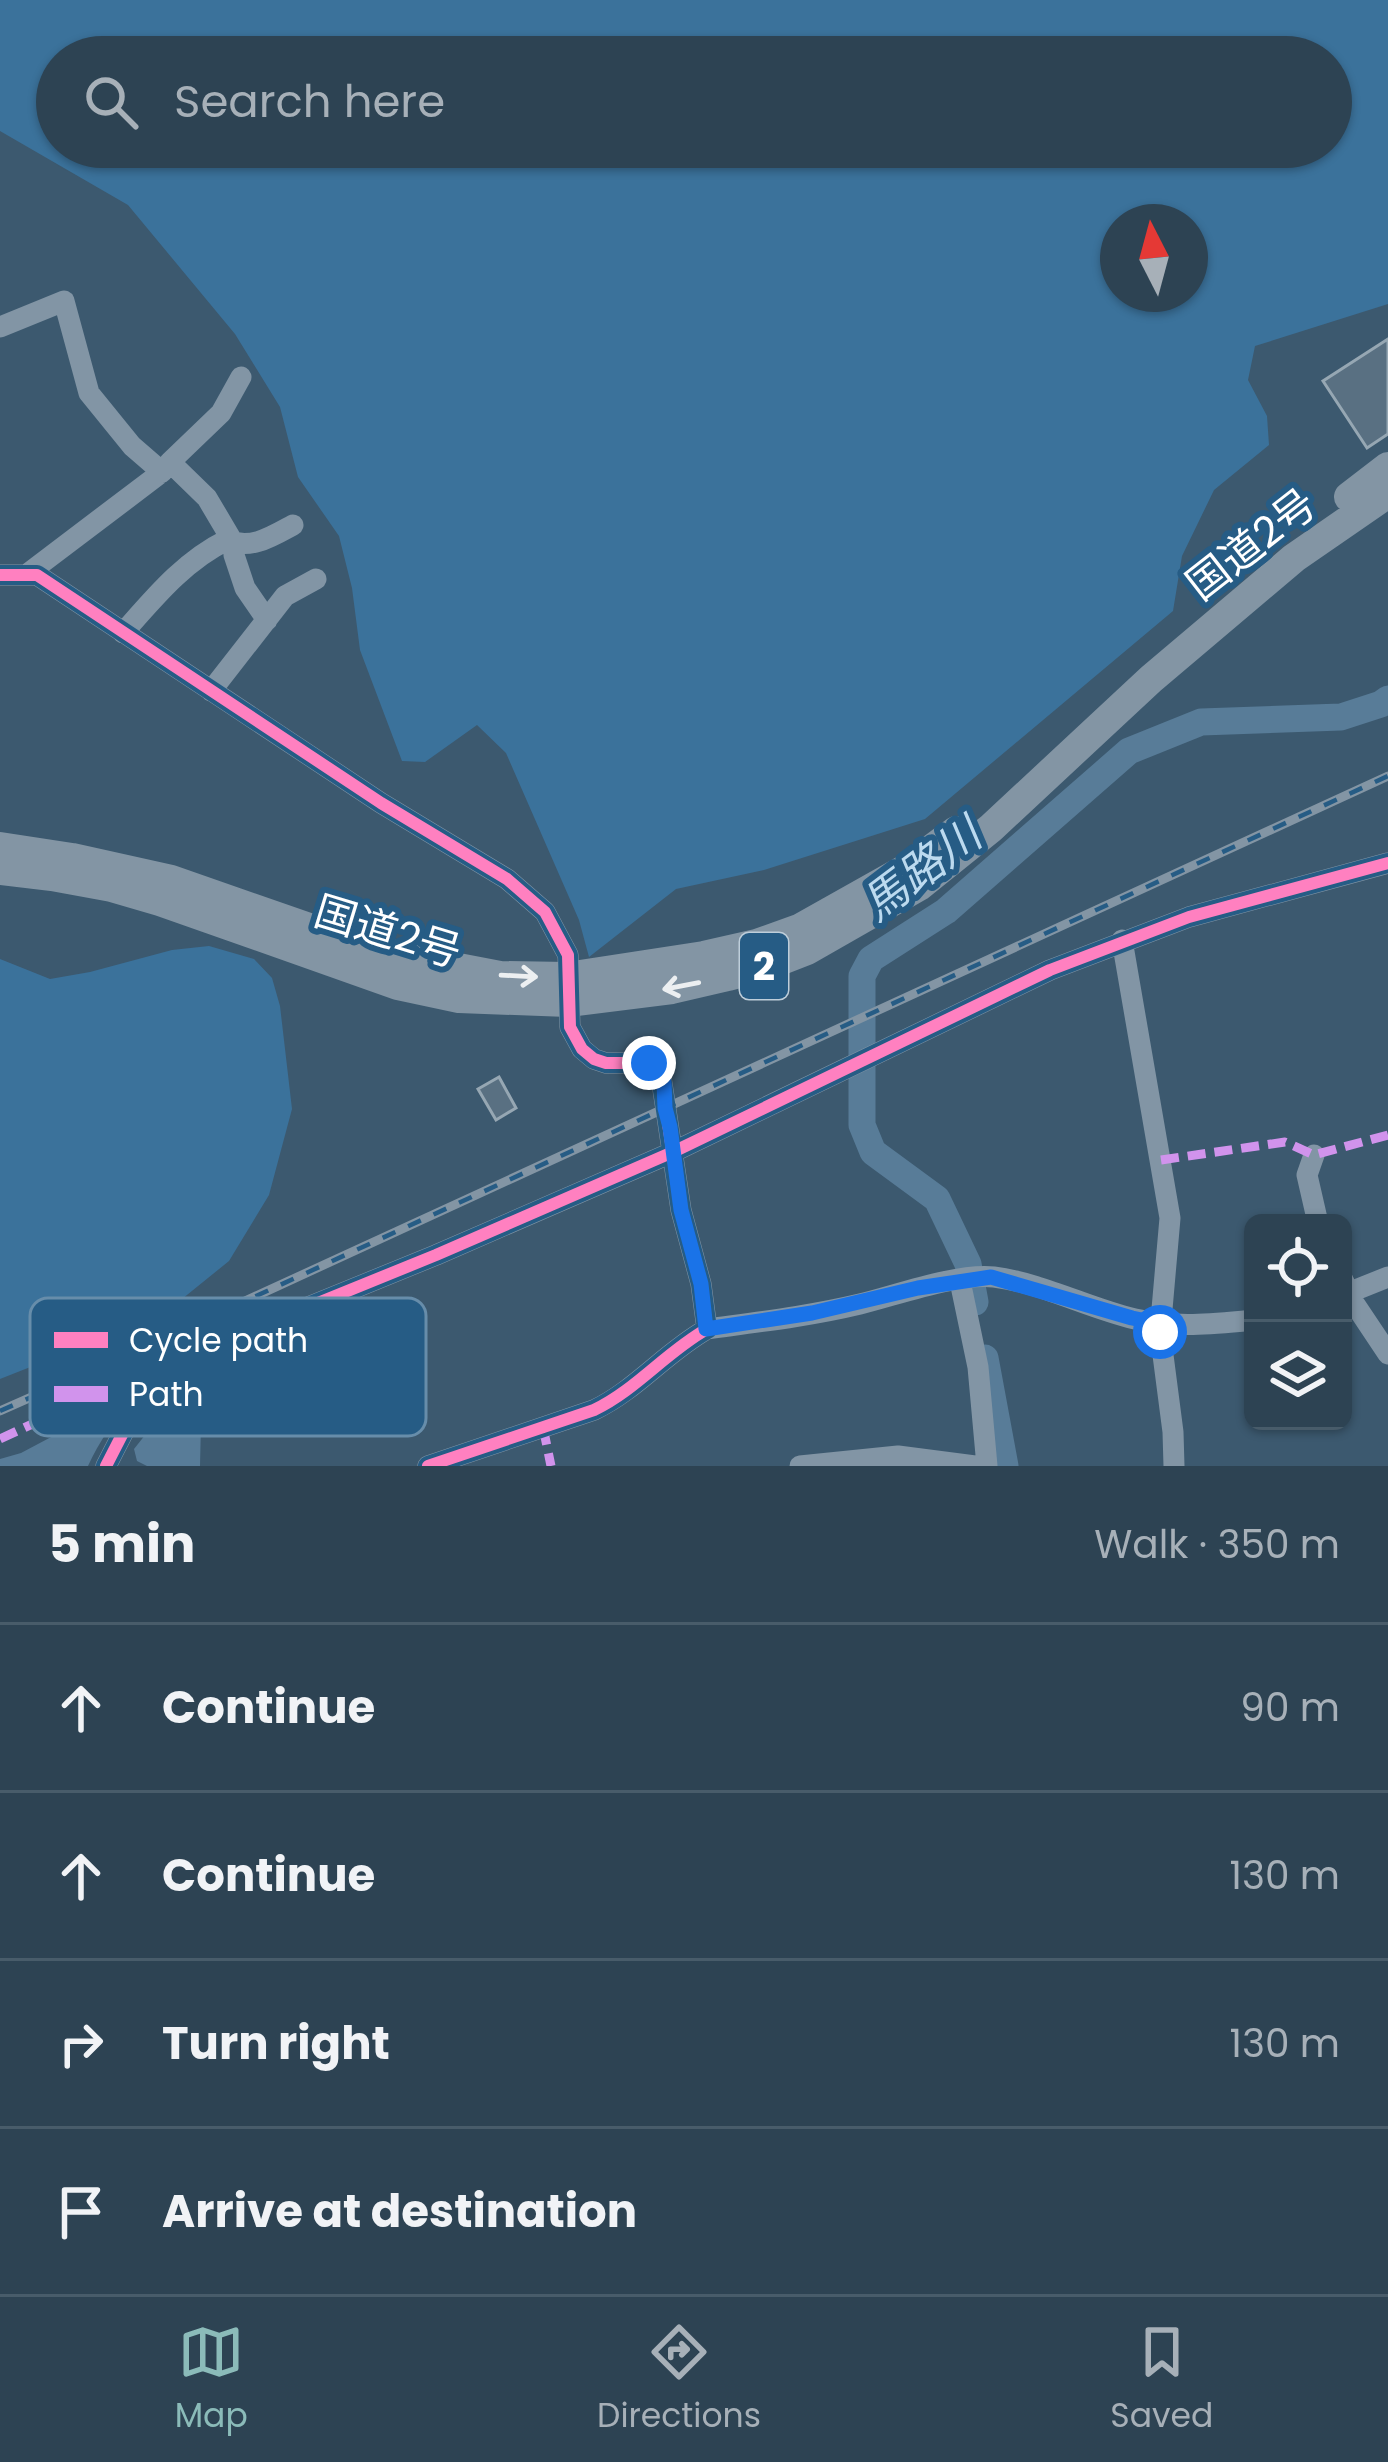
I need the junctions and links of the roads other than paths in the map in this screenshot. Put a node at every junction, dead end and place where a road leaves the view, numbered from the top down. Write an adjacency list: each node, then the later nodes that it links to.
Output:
1 (0, 327): 3 (street)
2 (241, 377): 3 (street)
3 (166, 467): 7 (street); 9 (street)
4 (1388, 467): 21 (highway, 国道2号 / 2)
5 (1388, 493): 21 (highway, 国道2号 / 2, one-way to 21)
6 (293, 525): 7 (street)
7 (233, 542): 11 (street); 12 (street)
8 (0, 575): 9 (street)
9 (26, 575): 12 (street)
10 (316, 579): 11 (street)
11 (267, 620): 13 (street)
12 (123, 633): 13 (street)
13 (211, 691): 21 (street)
14 (0, 831): 20 (highway)
15 (0, 847): 20 (highway, 国道2号 / 2)
16 (1388, 863): 19 (street)
17 (0, 870): 20 (highway, 国道2号 / 2)
18 (0, 884): 20 (highway, 2)
19 (1122, 940): 22 (street); 31 (street)
20 (350, 955): 21 (highway, 国道2号 / 2)
21 (568, 989): 22 (street)
22 (673, 1151): 28 (street); 32 (street)
23 (1314, 1155): 24 (street)
24 (1316, 1214)
25 (1388, 1277): 27 (street)
26 (969, 1279): 31 (street); 32 (street); 37 (street)
27 (1352, 1287)
28 (330, 1298)
29 (1352, 1300): 33 (street)
30 (1244, 1321): 31 (street)
31 (1161, 1324): 38 (street)
32 (706, 1329): 34 (street)
33 (1388, 1354)
34 (428, 1466)
35 (800, 1466): 36 (street)
36 (975, 1466)
37 (987, 1466)
38 (1174, 1466)

